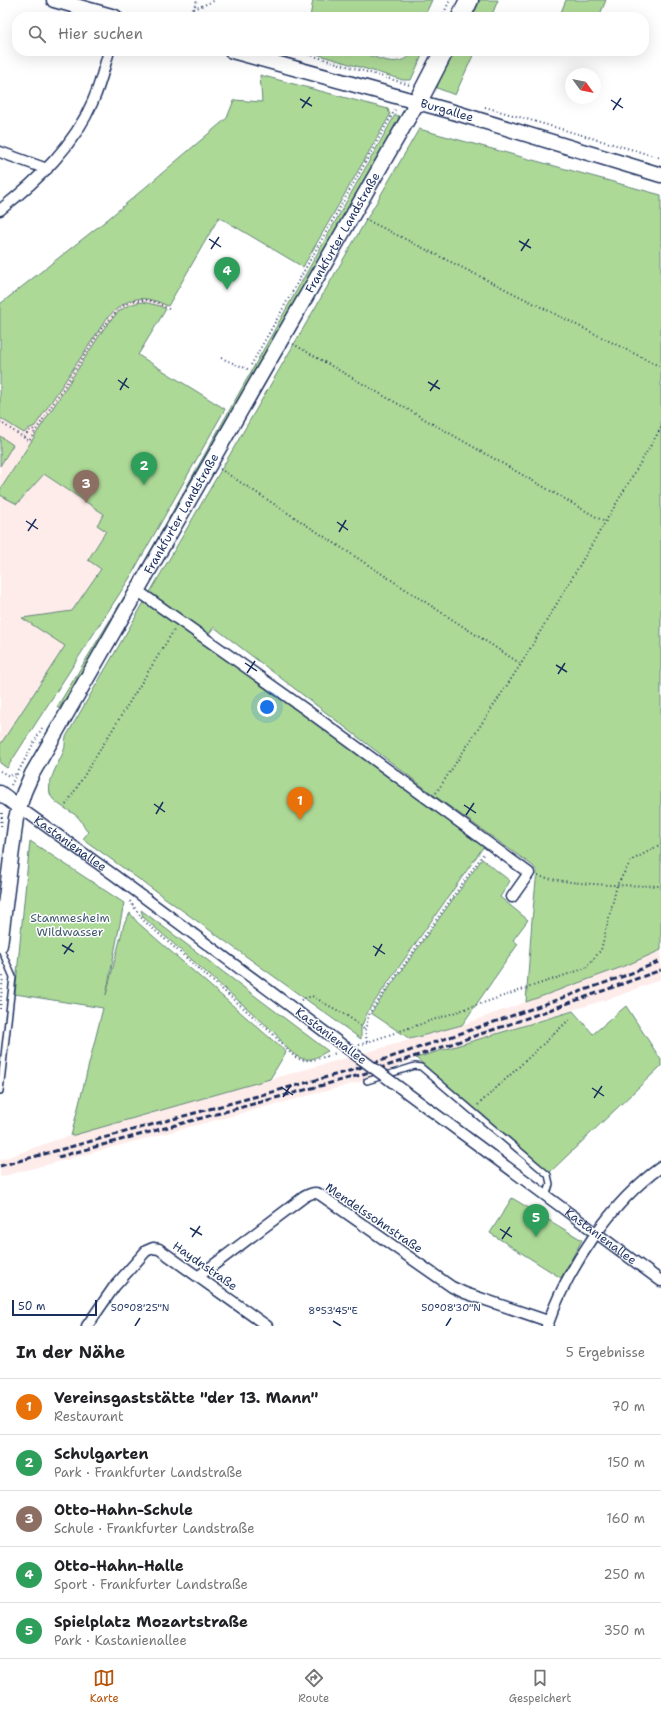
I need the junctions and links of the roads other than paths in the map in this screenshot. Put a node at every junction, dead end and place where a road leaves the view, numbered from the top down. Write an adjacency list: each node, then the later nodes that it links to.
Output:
1 (54, 0): 2 (main road)
2 (97, 12)
3 (107, 56): 8 (street)
4 (250, 56): 6 (main road, Burgallee)
5 (441, 56): 6 (highway)
6 (417, 103): 9 (main road, Burgallee); 11 (main road, Frankfurter Landstraße)
7 (0, 152): 8 (street)
8 (47, 169): 10 (street)
9 (661, 175)
10 (0, 210)
11 (138, 591): 13 (main road, Frankfurter Landstraße); 14 (street)
12 (0, 793): 13 (main road, Kastanienallee)
13 (19, 807): 15 (main road, Frankfurter Landstraße); 19 (street, Kastanienallee, bridge)
14 (512, 898)
15 (2, 949): 17 (lane)
16 (367, 1081): 19 (lane)
17 (0, 1091)
18 (661, 1167): 20 (street)
19 (546, 1197): 20 (street, Kastanienallee)
20 (596, 1233): 22 (street, Kastanienallee); 23 (street)
21 (200, 1276): 23 (street, Mendelssohnstraße); 24 (street, Haydnstraße); 25 (street, Haydnstraße)
22 (661, 1281)
23 (547, 1324)
24 (87, 1326)
25 (267, 1326)

